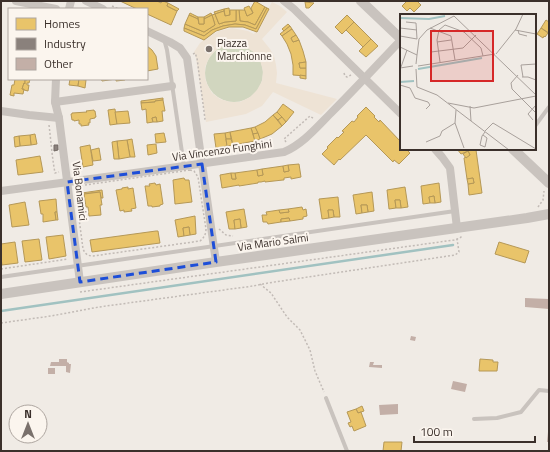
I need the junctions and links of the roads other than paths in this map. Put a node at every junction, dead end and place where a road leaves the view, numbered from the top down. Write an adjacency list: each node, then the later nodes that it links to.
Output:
1 (16, 1): 5 (street)
2 (86, 1): 6 (street)
3 (284, 1): 11 (street)
4 (361, 1): 8 (street)
5 (51, 8)
6 (100, 8)
7 (148, 31): 9 (street)
8 (400, 38)
9 (164, 39): 13 (lane); 22 (street)
10 (400, 40): 11 (street, Via Vincenzo Funghini)
11 (364, 79): 17 (street); 22 (street, Via Vincenzo Funghini)
12 (56, 80): 14 (street, Via Bonamici)
13 (172, 86): 14 (street); 23 (lane)
14 (55, 102): 18 (street, Via Bonamici)
15 (549, 107): 19 (lane)
16 (1, 111): 18 (street)
17 (400, 113)
18 (56, 121): 24 (street, Via Bonamici)
19 (536, 125)
20 (436, 150): 27 (street)
21 (516, 150): 25 (street)
22 (202, 164): 23 (street, Via Vincenzo Funghini); 30 (street)
23 (187, 168): 24 (street, Via Vincenzo Funghini)
24 (67, 182): 26 (street, Via Vincenzo Funghini); 32 (street, Via Bonamici)
25 (546, 186)
26 (1, 191)
27 (455, 211): 29 (street); 30 (lane, Via Mario Salmi)
28 (549, 214): 29 (street, Via Mario Salmi)
29 (462, 228): 31 (street, Via Mario Salmi)
30 (213, 246): 31 (street); 32 (lane, Via Mario Salmi)
31 (216, 262): 34 (street, Via Mario Salmi)
32 (78, 265): 33 (lane, Via Mario Salmi); 34 (street, Via Bonamici)
33 (1, 277)
34 (80, 282): 35 (street, Via Mario Salmi)
35 (1, 294)
36 (549, 391): 38 (lane)
37 (326, 398): 39 (lane)
38 (474, 419)
39 (347, 451)

